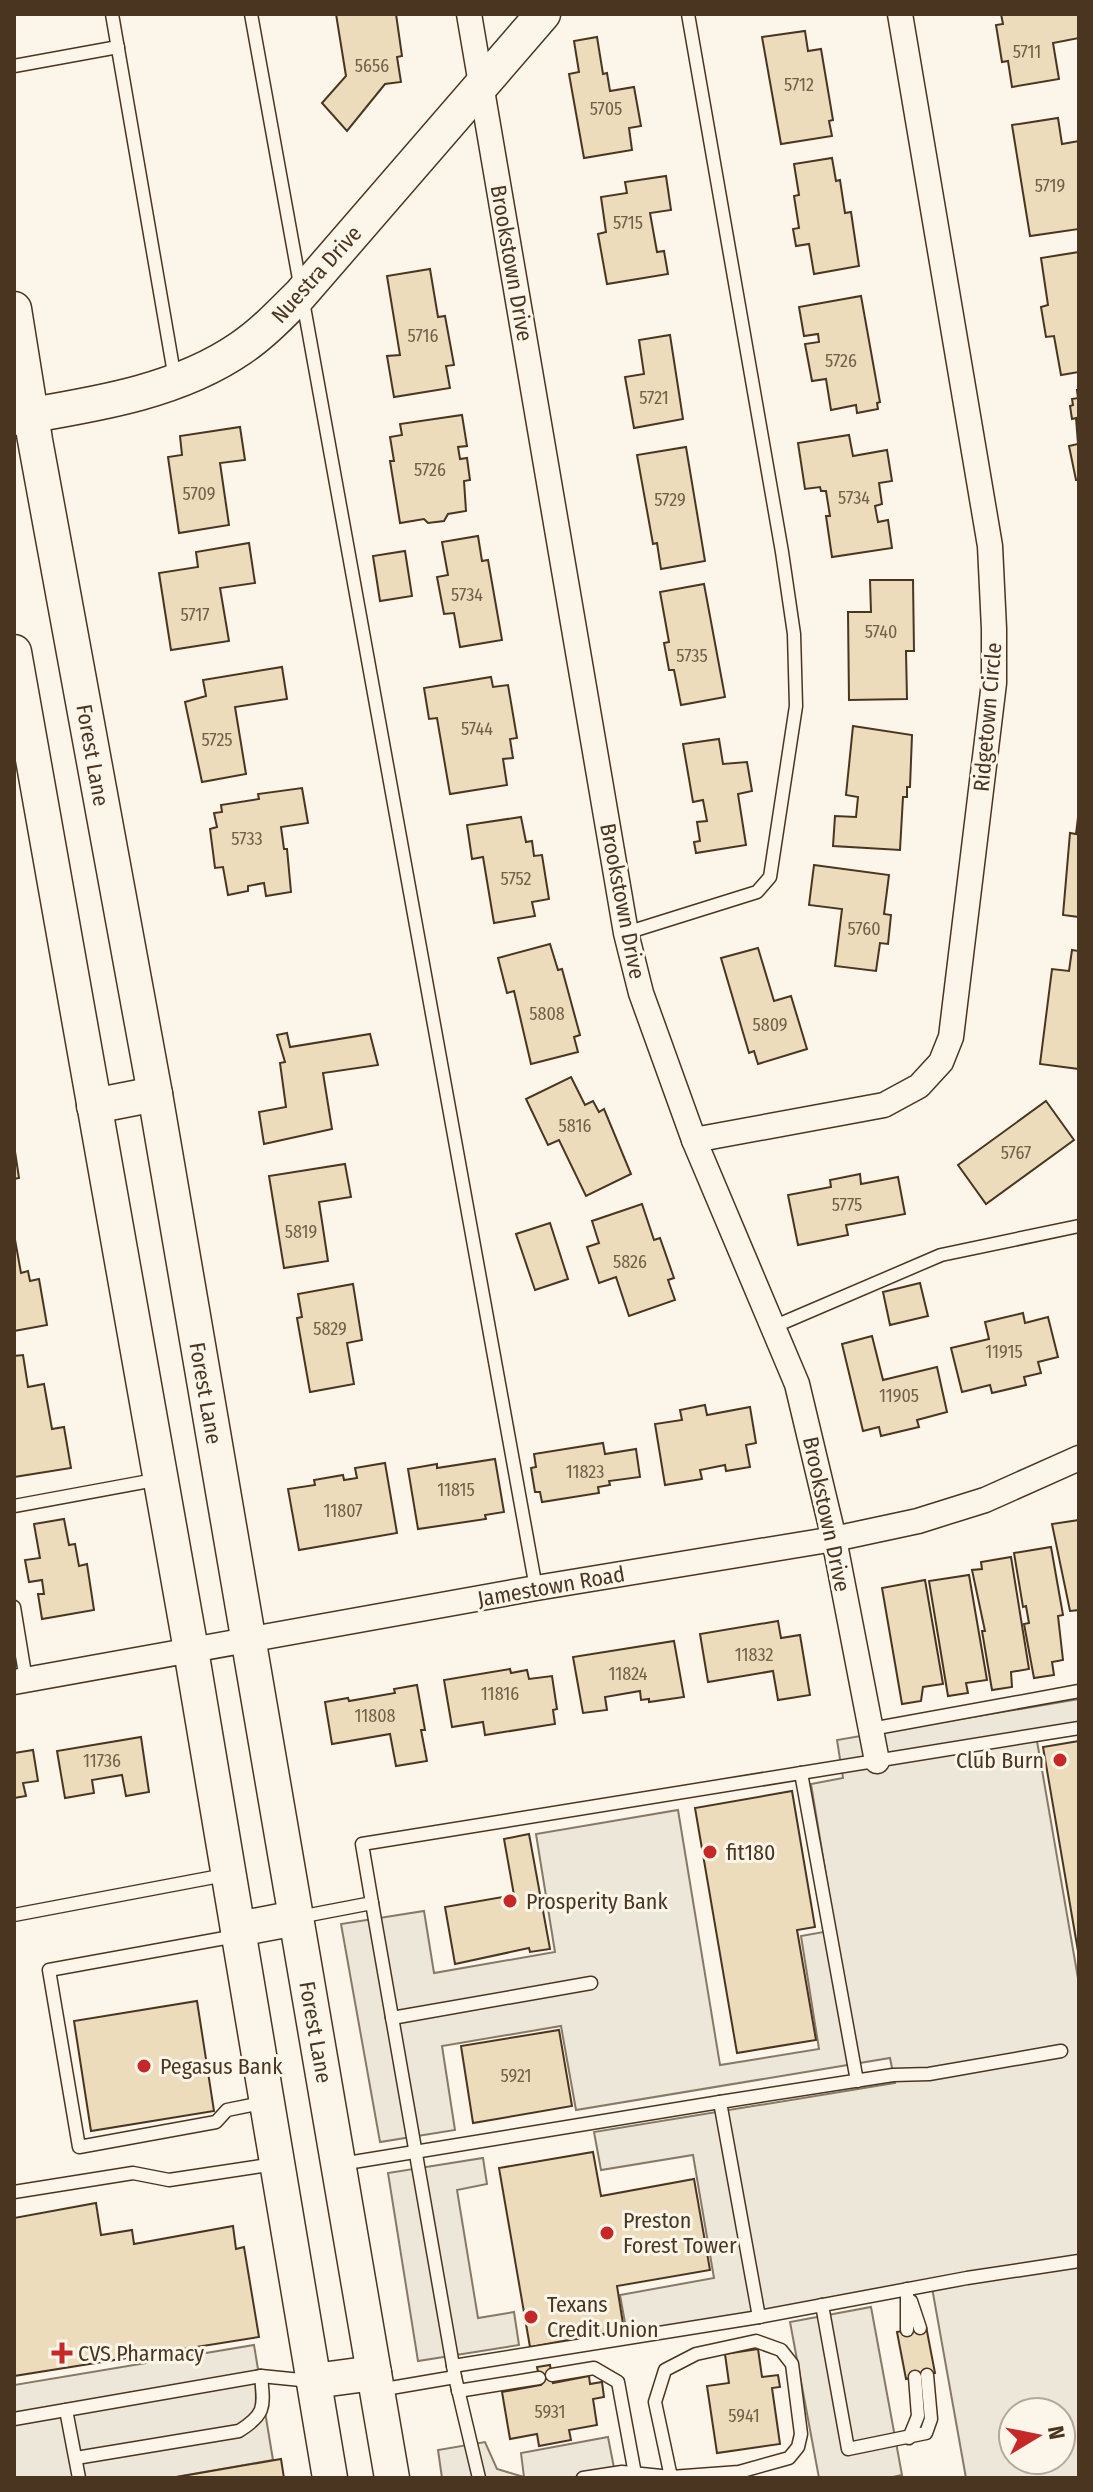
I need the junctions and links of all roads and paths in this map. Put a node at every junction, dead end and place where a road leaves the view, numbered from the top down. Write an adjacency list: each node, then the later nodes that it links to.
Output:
1 (112, 14): 7 (lane)
2 (251, 14): 10 (lane)
3 (469, 14): 9 (street, Brookstown Drive)
4 (543, 14): 9 (main road, Nuestra Drive)
5 (688, 14): 15 (lane)
6 (900, 14): 18 (street, Ridgetown Circle)
7 (118, 47): 8 (lane); 12 (lane)
8 (14, 66)
9 (482, 85): 10 (main road, Nuestra Drive); 15 (street, Brookstown Drive)
10 (300, 295): 12 (main road, Nuestra Drive); 25 (lane)
11 (14, 309): 13 (main road, Forest Lane)
12 (175, 382): 13 (main road, Nuestra Drive)
13 (22, 417): 16 (main road, Forest Lane)
14 (14, 652): 17 (main road)
15 (626, 933): 18 (street, Brookstown Drive)
16 (155, 1094): 17 (main road); 27 (main road, Forest Lane)
17 (94, 1106): 22 (main road)
18 (694, 1140): 20 (street, Brookstown Drive)
19 (1079, 1226): 20 (lane)
20 (773, 1327): 24 (street, Brookstown Drive)
21 (1079, 1458): 24 (street, Jamestown Road)
22 (161, 1479): 23 (lane); 28 (main road)
23 (14, 1506)
24 (834, 1539): 25 (street, Jamestown Road); 32 (street, Brookstown Drive)
25 (536, 1588): 27 (street, Jamestown Road)
26 (14, 1607): 29 (lane)
27 (248, 1640): 28 (street, Jamestown Road); 38 (main road, Forest Lane)
28 (191, 1650): 29 (street, Jamestown Road); 35 (main road)
29 (20, 1681)
30 (1079, 1691): 32 (lane)
31 (1079, 1728): 33 (lane)
32 (871, 1729): 33 (street, Brookstown Drive)
33 (877, 1761): 34 (lane)
34 (801, 1773): 36 (lane); 43 (lane)
35 (228, 1874): 37 (lane); 39 (main road)
36 (372, 1903): 38 (lane); 41 (lane)
37 (14, 1915)
38 (296, 1918): 39 (main road); 48 (main road, Forest Lane)
39 (238, 1932): 44 (main road); 44 (lane)
40 (591, 1983): 41 (lane)
41 (392, 2018): 46 (lane)
42 (1061, 2051): 43 (lane)
43 (857, 2081): 45 (lane)
44 (266, 2102): 47 (main road)
45 (720, 2102): 46 (lane); 53 (lane)
46 (414, 2152): 48 (lane); 55 (lane)
47 (277, 2163): 49 (lane); 58 (main road)
48 (339, 2164): 59 (main road, Forest Lane)
49 (14, 2192)
50 (1079, 2261): 51 (lane)
51 (907, 2289): 52 (lane); 54 (lane)
52 (822, 2305): 53 (lane); 57 (lane)
53 (759, 2317): 55 (lane)
54 (914, 2329)
55 (454, 2372): 59 (lane); 60 (lane)
56 (261, 2376): 58 (lane); 61 (lane); 63 (lane)
57 (921, 2376)
58 (314, 2381): 59 (main road); 67 (main road)
59 (376, 2381): 68 (main road, Forest Lane)
60 (458, 2391): 64 (lane); 69 (lane)
61 (66, 2410): 62 (lane); 63 (lane)
62 (14, 2419)
63 (76, 2458): 66 (lane)
64 (627, 2475): 65 (lane); 70 (lane)
65 (671, 2477): 65 (lane)
66 (79, 2478)
67 (330, 2478)
68 (392, 2478)
69 (479, 2478)
70 (583, 2478)

